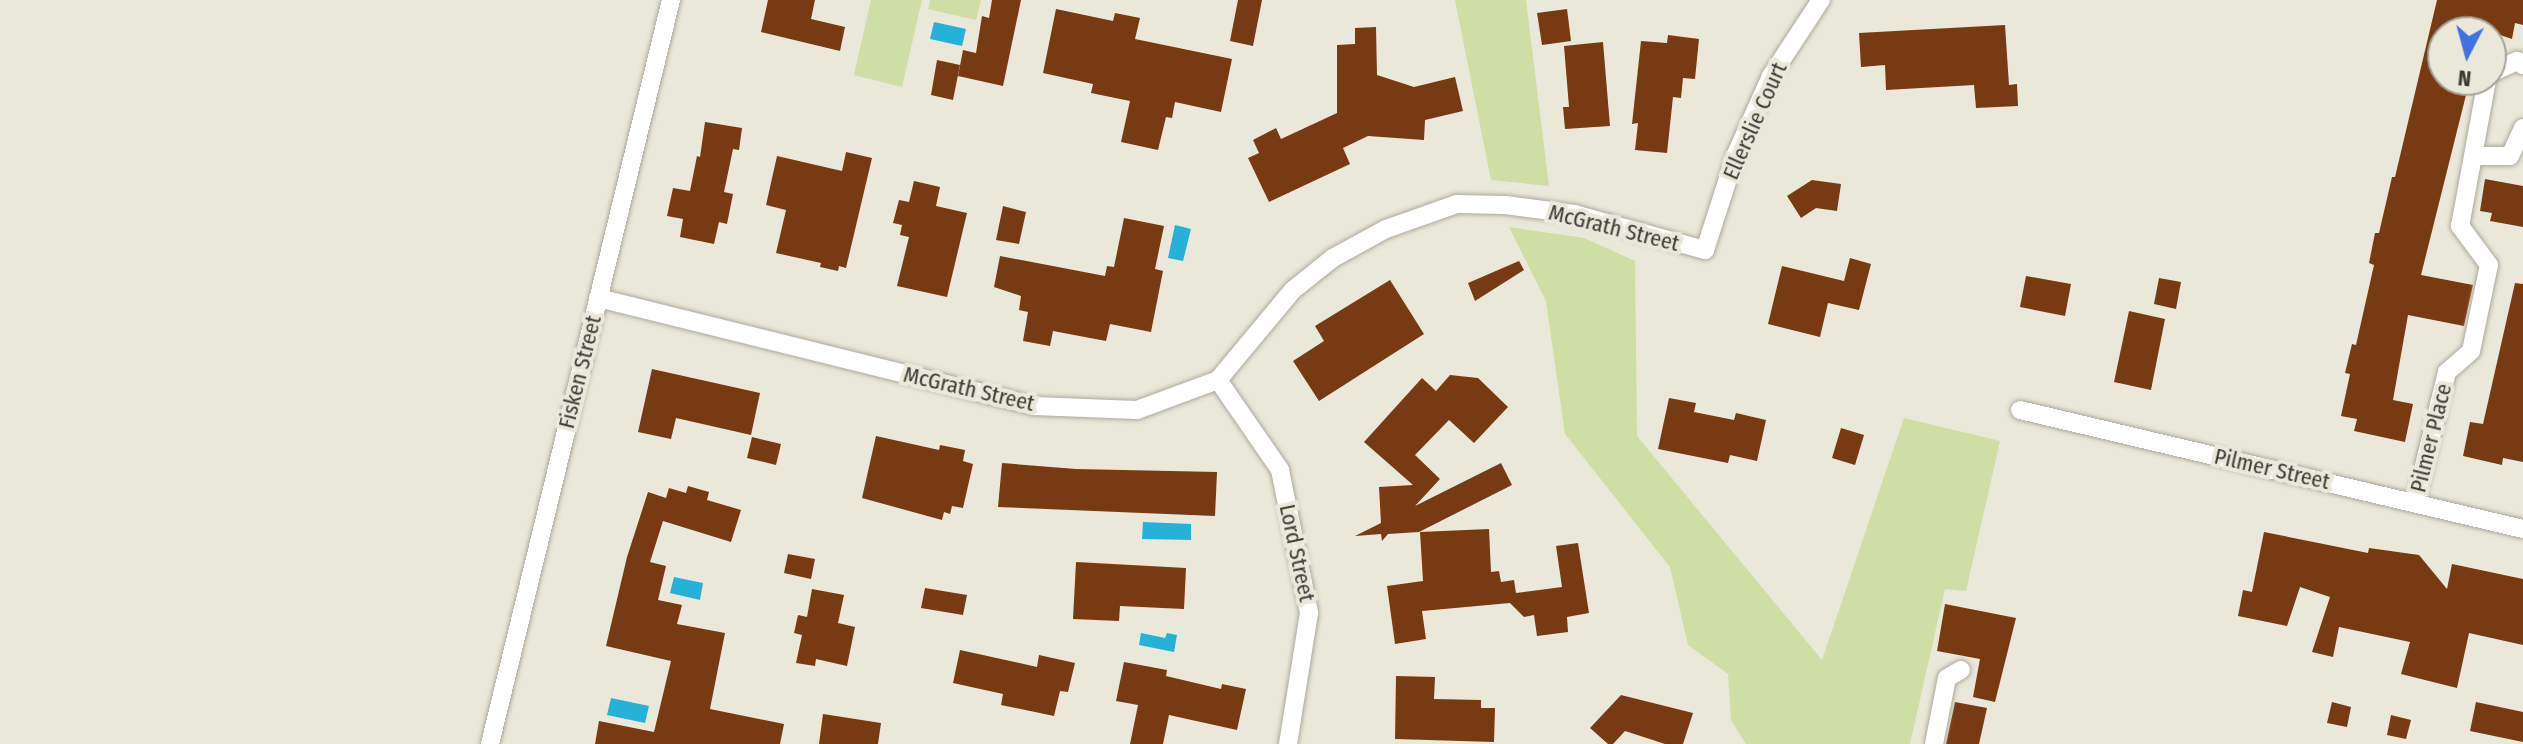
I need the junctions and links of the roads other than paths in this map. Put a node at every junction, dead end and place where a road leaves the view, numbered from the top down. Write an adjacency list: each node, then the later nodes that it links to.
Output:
1 (671, 0): 7 (street, Fisken Street)
2 (1821, 0): 6 (street, Ellerslie Court)
3 (2484, 96): 5 (street, Pilmer Place)
4 (2523, 128): 5 (street)
5 (2475, 156): 10 (street, Pilmer Place)
6 (1705, 250): 8 (street, McGrath Street)
7 (598, 298): 8 (street, McGrath Street); 13 (street, Fisken Street)
8 (1218, 380): 14 (street, Lord Street)
9 (2020, 410): 10 (street, Pilmer Street)
10 (2415, 503): 11 (street, Pilmer Street)
11 (2523, 529)
12 (1961, 670): 15 (street)
13 (490, 744)
14 (1288, 744)
15 (1934, 744)

